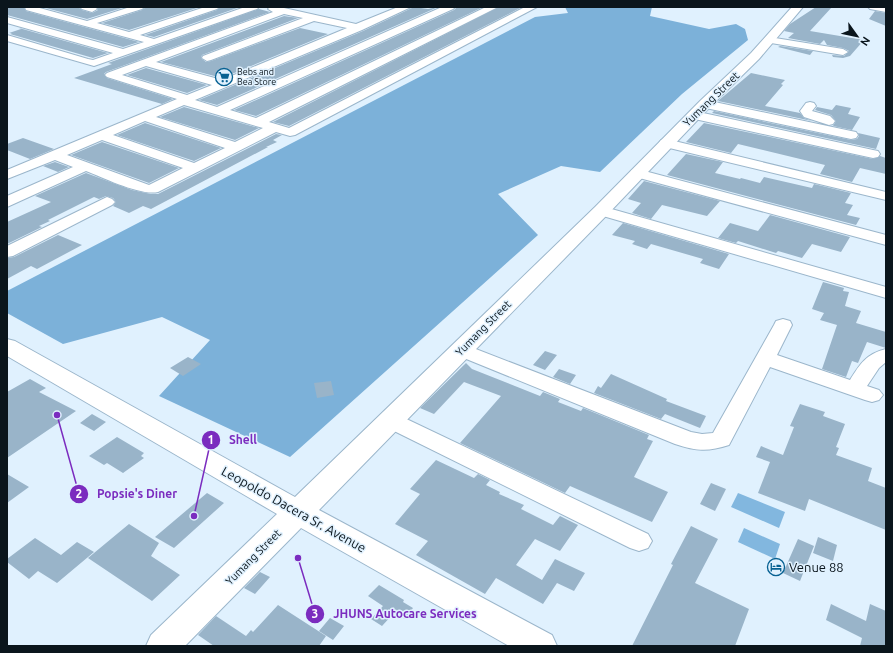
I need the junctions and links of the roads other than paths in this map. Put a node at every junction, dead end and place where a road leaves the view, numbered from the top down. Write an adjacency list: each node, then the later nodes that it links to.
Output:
1 (139, 7): 18 (street)
2 (214, 7): 21 (street)
3 (249, 7): 25 (street)
4 (406, 7): 19 (street)
5 (450, 7): 22 (street)
6 (493, 7): 26 (street)
7 (532, 7): 27 (street)
8 (798, 7): 24 (main road, Yumang Street)
9 (873, 7): 12 (street)
10 (92, 8): 15 (street)
11 (273, 9): 13 (street)
12 (886, 9)
13 (284, 11): 16 (street); 28 (street)
14 (19, 12): 15 (street); 30 (street)
15 (63, 18): 18 (street)
16 (313, 18): 19 (street); 31 (street)
17 (127, 22): 20 (street)
18 (86, 24): 20 (street)
19 (358, 28): 22 (street); 35 (street)
20 (106, 29): 21 (street)
21 (129, 35): 25 (street)
22 (389, 35): 26 (street); 40 (street)
23 (7, 38): 30 (street)
24 (769, 40): 29 (street); 39 (main road, Yumang Street)
25 (155, 42): 30 (street)
26 (420, 42): 27 (street); 42 (street)
27 (453, 48): 44 (street)
28 (177, 50): 31 (street); 32 (street)
29 (843, 52)
30 (125, 53)
31 (207, 58): 33 (street)
32 (144, 62): 36 (street); 37 (street)
33 (227, 64)
34 (240, 67): 35 (street)
35 (254, 71): 36 (street)
36 (222, 84): 37 (street)
37 (186, 100): 40 (street); 41 (street)
38 (810, 106): 45 (street)
39 (700, 109): 43 (street); 46 (street); 49 (main road, Yumang Street)
40 (218, 111): 42 (street)
41 (144, 117): 47 (street); 50 (street)
42 (256, 122): 44 (street)
43 (792, 122): 45 (street); 46 (street)
44 (274, 128): 50 (street)
45 (824, 129): 48 (street)
46 (783, 134): 51 (street)
47 (102, 135): 52 (street); 54 (street)
48 (851, 135)
49 (666, 143): 55 (main road, Yumang Street); 57 (street)
50 (236, 146): 54 (street)
51 (873, 154)
52 (55, 155): 53 (street); 56 (street)
53 (86, 166): 54 (street); 58 (street)
54 (196, 168)
55 (637, 173): 60 (main road, Yumang Street); 61 (street)
56 (7, 175)
57 (886, 196)
58 (7, 202)
59 (107, 202): 62 (street)
60 (595, 217): 63 (street); 66 (main road, Yumang Street)
61 (886, 240)
62 (7, 252)
63 (886, 293)
64 (783, 325): 68 (street)
65 (7, 346): 70 (main road, Leopoldo Dacera Sr. Avenue)
66 (461, 350): 68 (street); 69 (main road, Yumang Street)
67 (886, 355): 68 (street)
68 (765, 358)
69 (390, 420): 70 (main road, Yumang Street); 71 (street)
70 (298, 512): 72 (main road, Yumang Street); 73 (main road, Leopoldo Dacera Sr. Avenue)
71 (639, 541)
72 (163, 646)
73 (540, 646)

